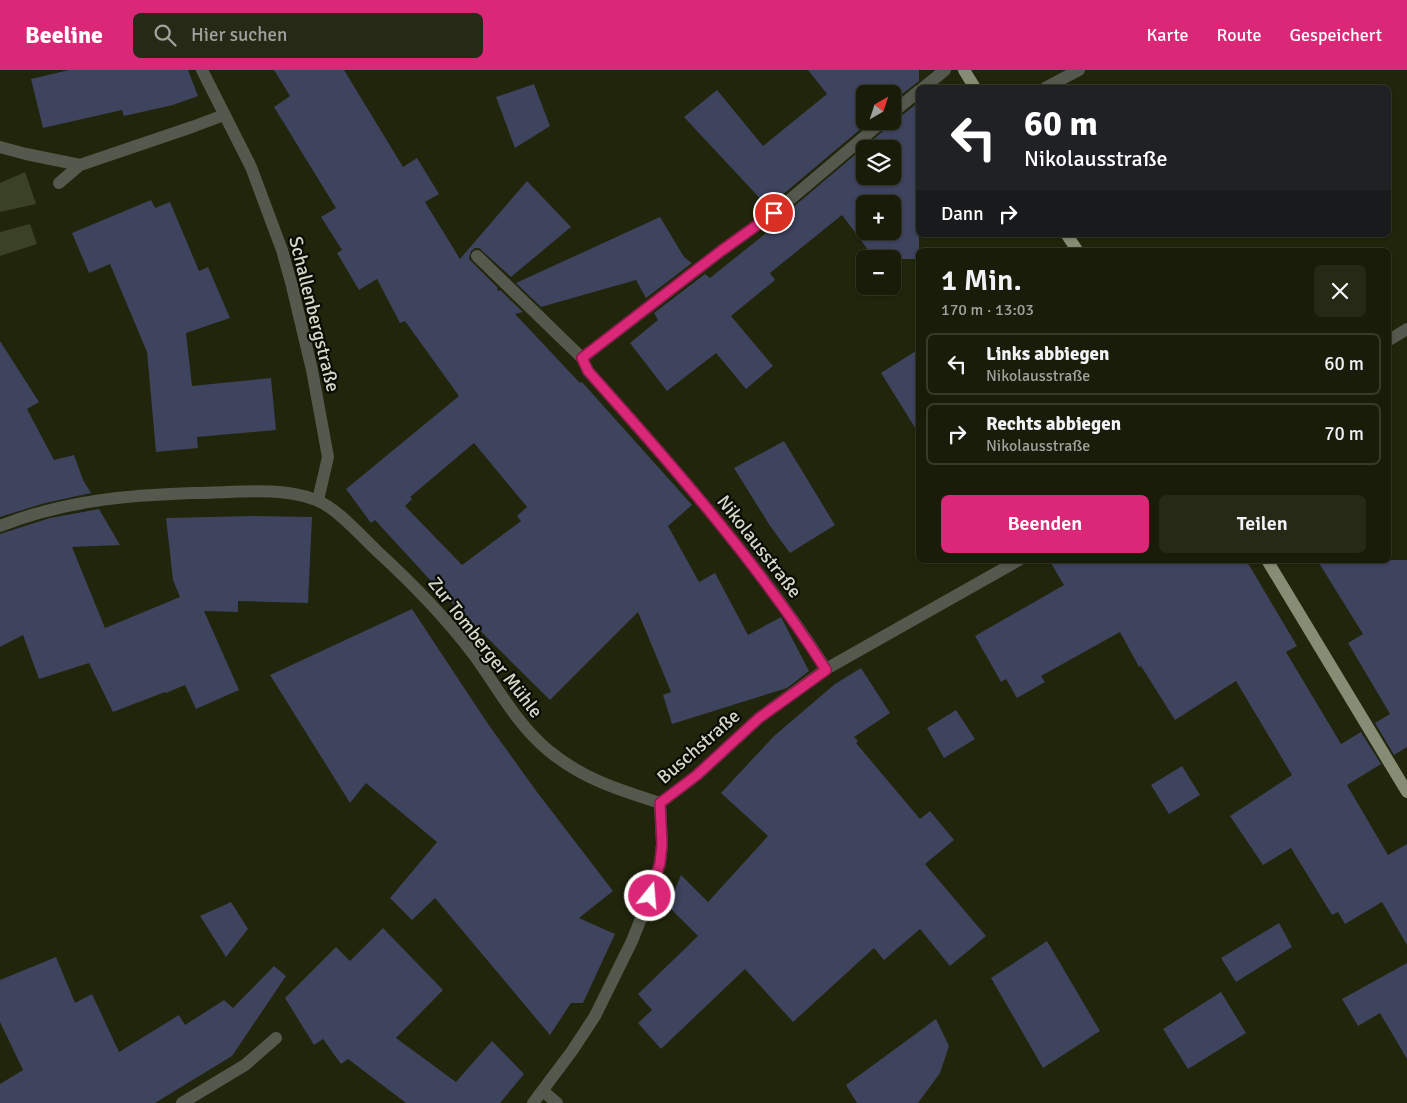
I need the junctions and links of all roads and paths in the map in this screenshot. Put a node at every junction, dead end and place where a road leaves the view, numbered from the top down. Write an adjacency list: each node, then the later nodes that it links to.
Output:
1 (202, 70): 10 (street, Schallenbergstraße)
2 (945, 70): 5 (street)
3 (964, 70): 6 (main road)
4 (1079, 70): 7 (street)
5 (927, 85)
6 (973, 85)
7 (1051, 85)
8 (916, 93): 9 (street)
9 (901, 106)
10 (224, 115): 13 (street); 21 (street, Schallenbergstraße)
11 (872, 130): 20 (street)
12 (0, 147): 13 (street)
13 (80, 165): 14 (street)
14 (59, 183)
15 (1068, 237): 16 (main road)
16 (1076, 248)
17 (476, 256): 20 (street, Nikolausstraße)
18 (1407, 329): 19 (street)
19 (1391, 339)
20 (582, 358): 25 (street, Nikolausstraße)
21 (318, 500): 22 (street, Zur Tomberger Mühle); 27 (street, Zur Tomberger Mühle)
22 (0, 526)
23 (1014, 563): 25 (street, Buschstraße)
24 (1269, 563): 26 (main road)
25 (826, 670): 27 (street, Buschstraße)
26 (1407, 792)
27 (660, 803): 29 (street, Buschstraße)
28 (276, 1038): 30 (street)
29 (543, 1091): 31 (street, Buschstraße); 32 (street)
30 (182, 1103)
31 (533, 1103)
32 (557, 1103)

